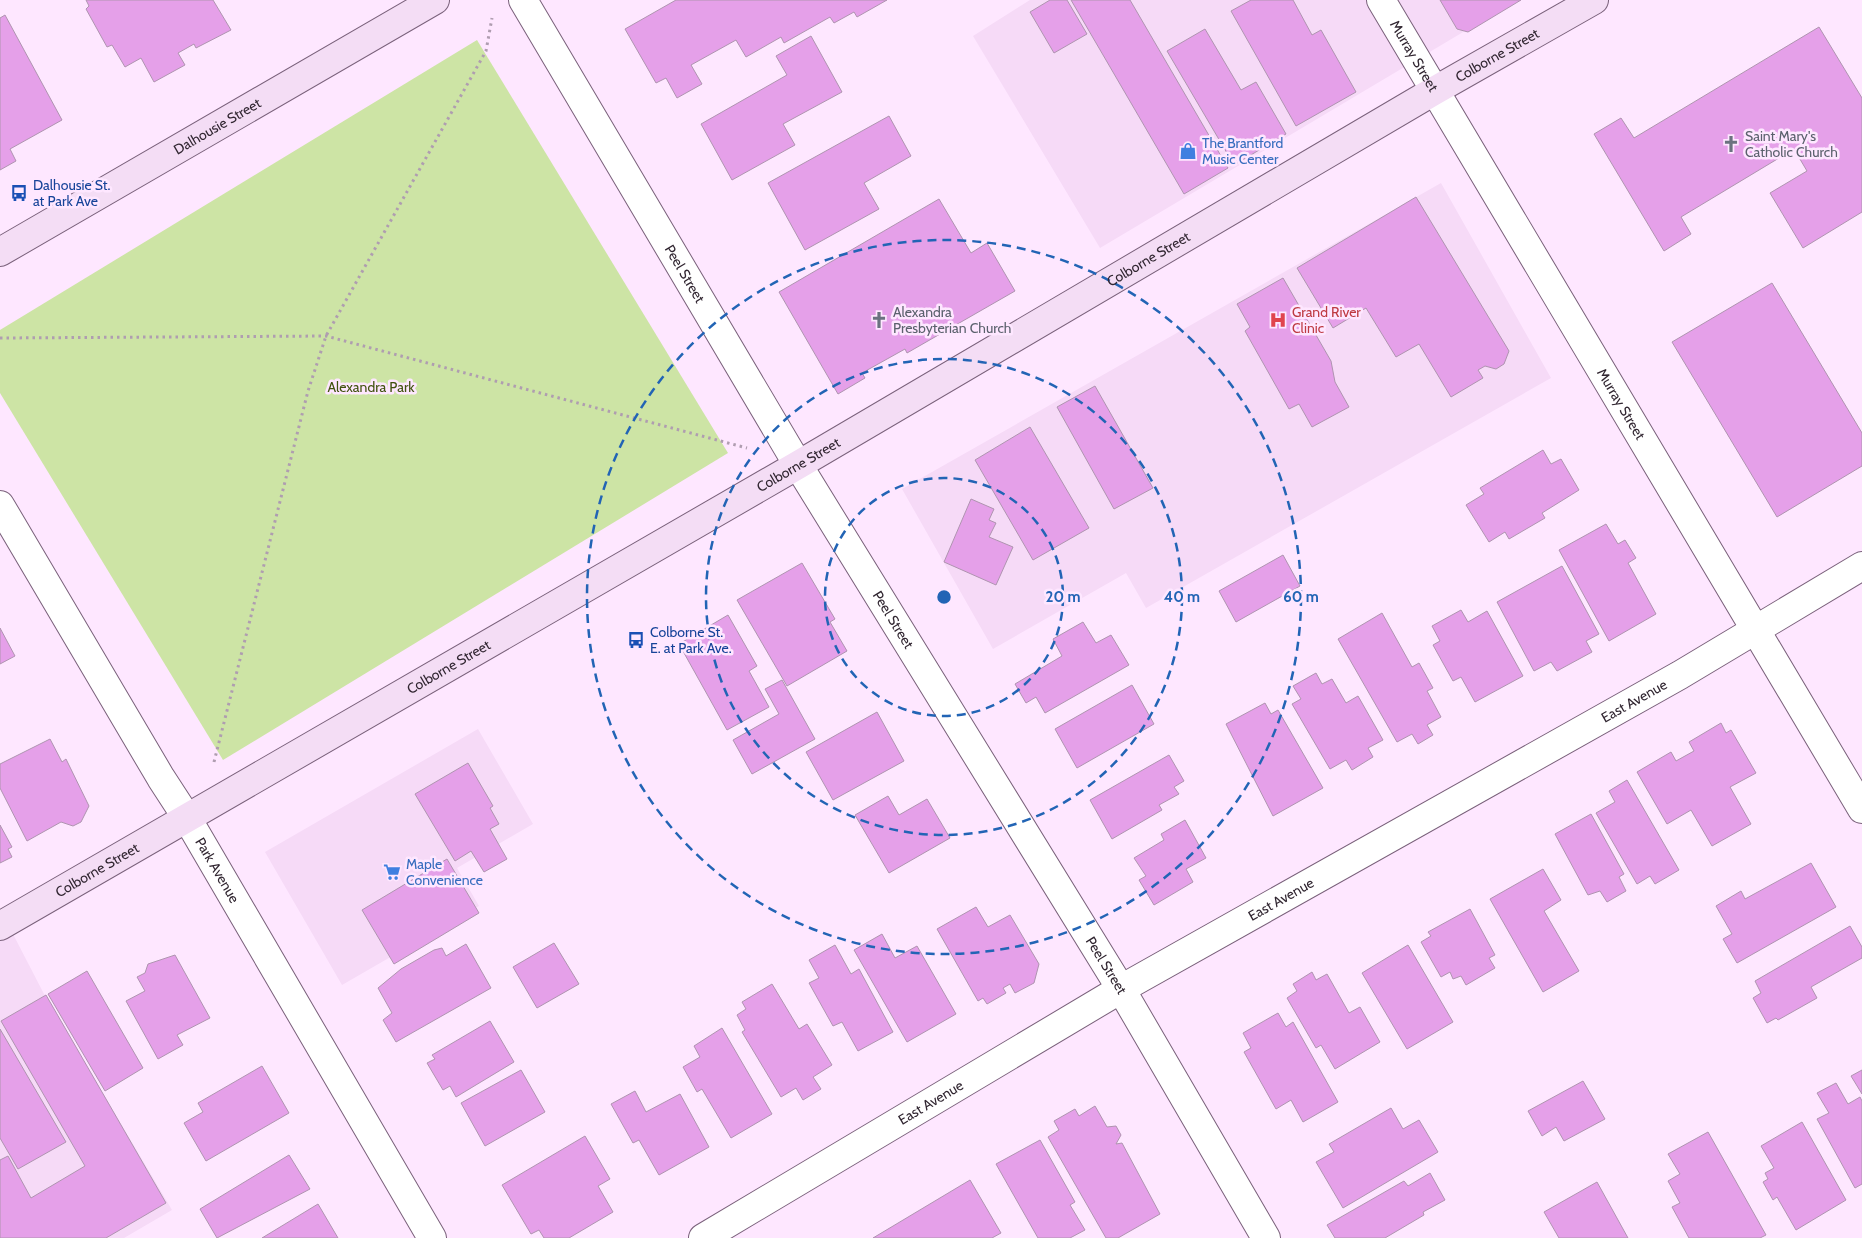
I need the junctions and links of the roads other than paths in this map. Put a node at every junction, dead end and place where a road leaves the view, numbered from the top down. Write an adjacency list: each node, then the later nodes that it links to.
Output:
1 (435, 0): 6 (main road, Dalhousie Street)
2 (523, 0): 7 (street, Peel Street)
3 (1380, 0): 5 (street, Murray Street)
4 (1594, 0): 5 (main road, Colborne Street)
5 (1434, 90): 7 (main road, Colborne Street); 10 (street, Murray Street)
6 (0, 252)
7 (798, 465): 12 (main road, Colborne Street); 14 (street, Peel Street)
8 (0, 505): 12 (street, Park Avenue)
9 (1862, 566): 10 (street, East Avenue)
10 (1756, 630): 11 (street, Murray Street); 14 (street, East Avenue)
11 (1862, 809)
12 (187, 818): 13 (main road, Colborne Street); 15 (street, Park Avenue)
13 (0, 926)
14 (1120, 989): 16 (street, East Avenue); 17 (street, Peel Street)
15 (432, 1238)
16 (703, 1238)
17 (1266, 1238)

